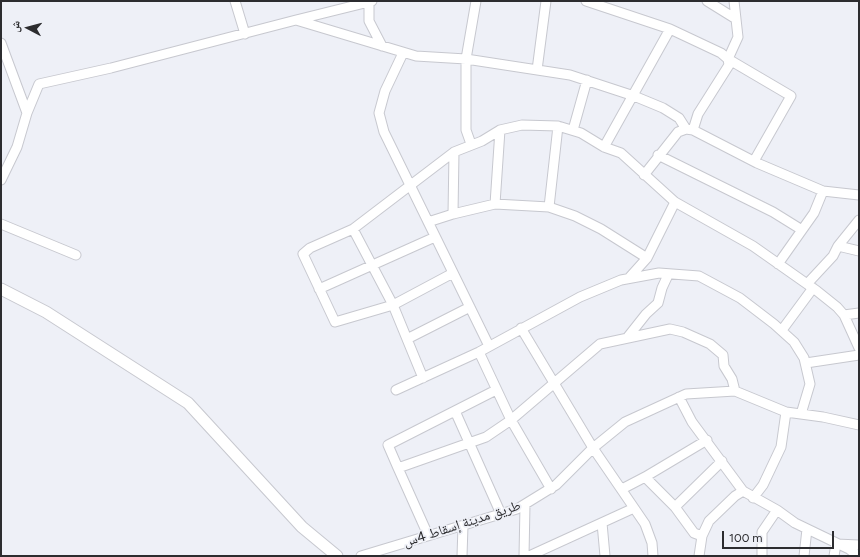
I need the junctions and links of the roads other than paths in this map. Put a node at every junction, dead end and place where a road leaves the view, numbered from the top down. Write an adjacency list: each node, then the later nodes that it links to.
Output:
1 (235, 1): 12 (street)
2 (476, 1): 16 (street)
3 (546, 1): 18 (street)
4 (586, 1): 11 (street)
5 (707, 1): 9 (street)
6 (734, 1): 9 (street)
7 (370, 2): 8 (street); 14 (street)
8 (337, 5): 10 (street)
9 (736, 19): 17 (street)
10 (296, 20): 12 (street); 14 (street)
11 (670, 29): 17 (street); 20 (street)
12 (245, 34): 21 (street)
13 (1, 43): 21 (street)
14 (382, 46): 15 (street)
15 (403, 53): 16 (street); 33 (street)
16 (466, 59): 18 (street); 26 (street)
17 (728, 59): 25 (street); 30 (street)
18 (537, 70): 19 (street)
19 (587, 80): 20 (street); 24 (street)
20 (634, 96): 25 (street); 27 (street)
21 (27, 113): 32 (street)
22 (558, 126): 23 (street); 24 (street); 38 (street)
23 (500, 130): 26 (street); 37 (street)
24 (573, 130): 27 (street)
25 (690, 130): 29 (street); 30 (street)
26 (471, 144): 28 (street)
27 (604, 147): 31 (street)
28 (454, 152): 33 (street); 39 (street)
29 (658, 155): 31 (street); 44 (street)
30 (754, 161): 34 (street)
31 (644, 175): 36 (street)
32 (1, 180)
33 (410, 186): 41 (street); 43 (street)
34 (823, 191): 35 (street); 44 (street)
35 (859, 194)
36 (676, 202): 49 (street); 50 (street)
37 (495, 204): 38 (street); 39 (street)
38 (549, 207): 49 (street)
39 (453, 214): 41 (street)
40 (859, 220): 46 (street)
41 (428, 222): 45 (street)
42 (1, 224): 48 (street)
43 (353, 229): 51 (street); 57 (street)
44 (802, 230): 50 (street)
45 (435, 236): 51 (street); 52 (street)
46 (838, 246): 47 (street); 55 (street)
47 (859, 251)
48 (76, 255)
49 (647, 258): 54 (street)
50 (778, 264): 55 (street)
51 (373, 266): 57 (street); 58 (street)
52 (453, 273): 58 (street); 59 (street)
53 (668, 275): 54 (street); 63 (street); 65 (street)
54 (629, 278): 62 (street)
55 (810, 286): 61 (street); 63 (street)
56 (1, 289): 104 (main road)
57 (319, 289): 58 (street)
58 (393, 305): 64 (street)
59 (470, 307): 64 (street); 66 (street)
60 (859, 313): 61 (street)
61 (844, 315): 67 (street)
62 (522, 328): 66 (street); 72 (street)
63 (782, 330): 70 (street)
64 (407, 338): 71 (street)
65 (627, 338): 72 (street); 75 (street)
66 (489, 346): 68 (street)
67 (859, 348)
68 (479, 352): 71 (street); 74 (street)
69 (859, 355): 70 (street)
70 (806, 363): 79 (street)
71 (423, 378): 73 (street)
72 (554, 384): 80 (street); 84 (street)
73 (396, 390)
74 (496, 390): 77 (street); 80 (street)
75 (735, 392): 76 (street, طريق مدينة إسقاط 4س); 78 (street, طريق مدينة إسقاط 4س)
76 (679, 397): 82 (street); 84 (street, طريق مدينة إسقاط 4س)
77 (454, 411): 83 (street); 86 (street)
78 (786, 412): 79 (street, طريق مدينة إسقاط 4س); 91 (street)
79 (801, 414): 81 (street, طريق مدينة إسقاط 4س)
80 (511, 420): 83 (street); 88 (street)
81 (859, 425)
82 (706, 440): 85 (street); 87 (street)
83 (470, 443): 86 (street); 96 (street)
84 (593, 448): 88 (street, طريق مدينة إسقاط 4س); 89 (street)
85 (722, 461): 90 (street); 93 (street)
86 (398, 468): 100 (street)
87 (645, 477): 89 (street); 93 (street)
88 (551, 489): 92 (street, طريق مدينة إسقاط 4س)
89 (622, 489): 94 (street)
90 (744, 491): 91 (street); 101 (street)
91 (753, 498): 95 (street)
92 (525, 505): 96 (street, طريق مدينة إسقاط 4س); 107 (street)
93 (675, 507): 101 (street)
94 (634, 508): 97 (street); 110 (street)
95 (777, 510): 99 (street); 112 (street)
96 (501, 514): 98 (street, طريق مدينة إسقاط 4س)
97 (602, 523): 108 (street); 109 (street)
98 (463, 526): 100 (street, طريق مدينة إسقاط 4س); 106 (street)
99 (807, 529): 102 (street); 113 (street)
100 (428, 535): 105 (street, طريق مدينة إسقاط 4س)
101 (702, 536): 111 (street)
102 (836, 544): 103 (street); 114 (street); 115 (street)
103 (859, 545)
104 (338, 556)
105 (361, 556)
106 (462, 556)
107 (524, 556)
108 (529, 556)
109 (605, 556)
110 (653, 556)
111 (699, 556)
112 (762, 556)
113 (804, 556)
114 (834, 556)
115 (858, 556)

